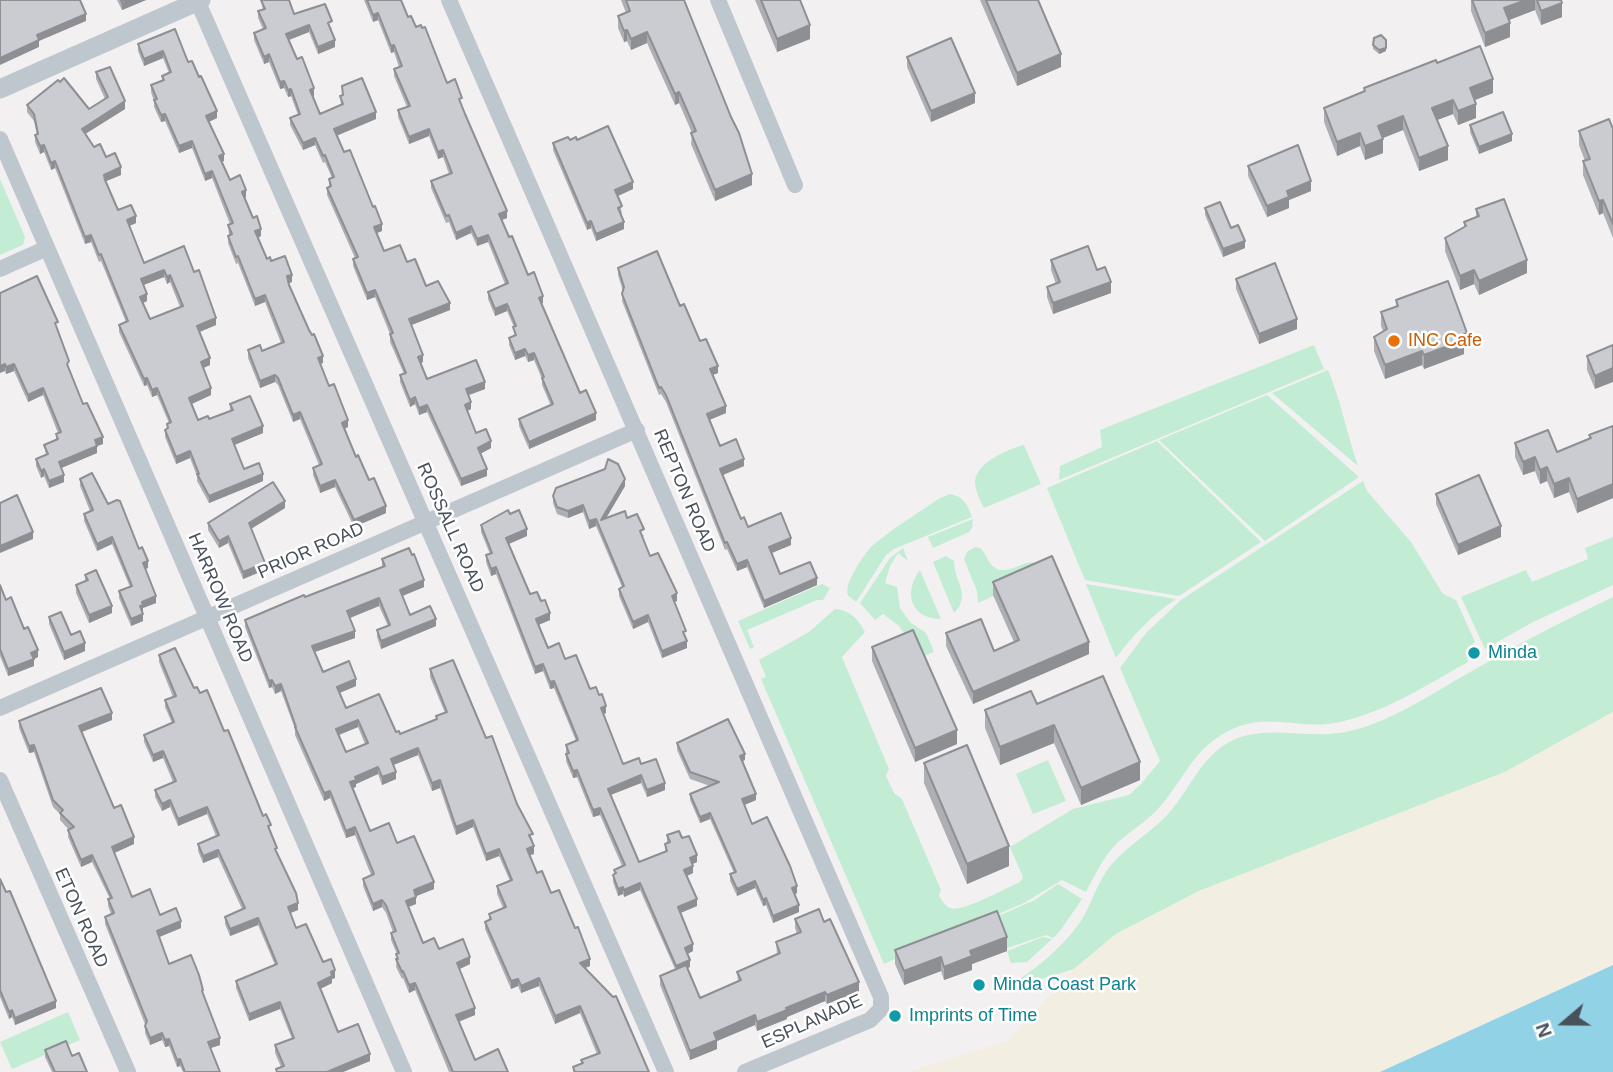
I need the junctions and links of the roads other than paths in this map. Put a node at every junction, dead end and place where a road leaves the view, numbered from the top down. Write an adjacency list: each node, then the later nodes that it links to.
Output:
1 (449, 0): 9 (street, REPTON ROAD)
2 (718, 0): 6 (street)
3 (199, 1): 4 (street); 10 (street, ROSSALL ROAD)
4 (0, 89)
5 (0, 139): 7 (street, HARROW ROAD)
6 (795, 185)
7 (47, 248): 8 (street); 11 (street, HARROW ROAD)
8 (0, 269)
9 (637, 430): 10 (street, PRIOR ROAD); 14 (street, REPTON ROAD)
10 (426, 522): 11 (street, PRIOR ROAD); 17 (street, ROSSALL ROAD)
11 (208, 618): 12 (street, PRIOR ROAD); 16 (street, HARROW ROAD)
12 (0, 708)
13 (0, 779): 15 (street, ETON ROAD)
14 (881, 998): 18 (street, ESPLANADE)
15 (128, 1072)
16 (404, 1072)
17 (666, 1072)
18 (745, 1072)

